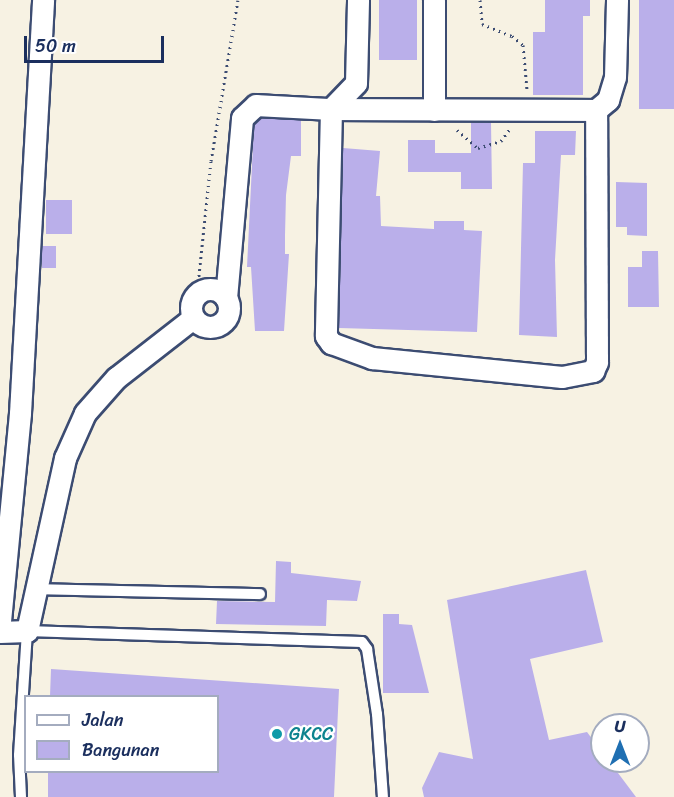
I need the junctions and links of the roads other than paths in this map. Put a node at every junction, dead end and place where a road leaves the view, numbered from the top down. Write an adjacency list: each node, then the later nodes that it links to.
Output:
1 (43, 0): 12 (street)
2 (358, 0): 5 (street)
3 (434, 0): 6 (street)
4 (617, 0): 7 (street)
5 (331, 109): 6 (street); 7 (street); 8 (street)
6 (434, 110): 7 (street)
7 (596, 110)
8 (226, 298): 9 (street); 9 (street)
9 (194, 318): 10 (street)
10 (36, 589): 11 (lane); 14 (street)
11 (260, 594)
12 (0, 621)
13 (0, 632): 14 (street)
14 (27, 632): 15 (lane); 16 (lane)
15 (21, 797)
16 (383, 797)

